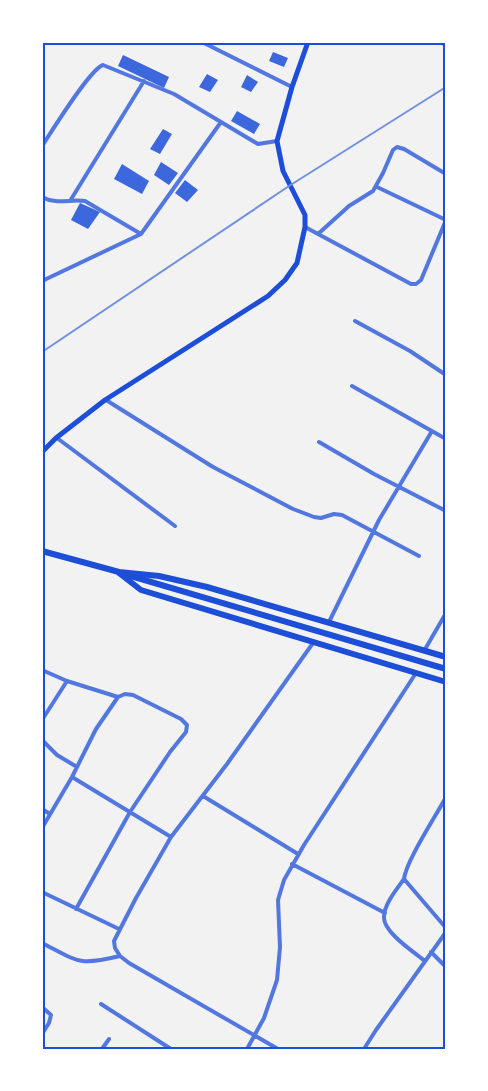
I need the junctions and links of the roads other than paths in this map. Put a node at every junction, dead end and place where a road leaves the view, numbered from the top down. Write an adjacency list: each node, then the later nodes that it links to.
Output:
1 (202, 42): 6 (street)
2 (308, 42): 6 (main road)
3 (440, 42): 4 (street)
4 (446, 45)
5 (144, 81): 7 (street); 9 (street); 13 (street)
6 (292, 87): 8 (main road)
7 (221, 122): 8 (street); 16 (street)
8 (277, 141): 15 (main road)
9 (42, 146)
10 (446, 174): 11 (street)
11 (376, 186): 14 (street); 17 (street)
12 (42, 197): 13 (street)
13 (70, 201): 16 (street)
14 (446, 220): 17 (street)
15 (305, 226): 17 (street); 22 (main road)
16 (141, 234): 18 (street)
17 (318, 234)
18 (42, 281)
19 (355, 321): 20 (street)
20 (446, 375)
21 (352, 386): 23 (street)
22 (105, 400): 24 (main road); 31 (street)
23 (432, 432): 25 (street); 28 (street)
24 (56, 438): 27 (main road); 30 (street)
25 (446, 439)
26 (319, 442): 28 (street)
27 (42, 452)
28 (399, 488): 29 (street); 31 (street)
29 (446, 511)
30 (175, 526)
31 (374, 530): 33 (street); 36 (street)
32 (42, 551): 34 (main road)
33 (419, 556)
34 (118, 572): 36 (main road); 37 (main road); 40 (main road)
35 (446, 613): 38 (street)
36 (329, 622): 38 (main road)
37 (313, 643): 42 (main road); 50 (street)
38 (424, 651): 39 (main road)
39 (446, 657)
40 (446, 669)
41 (42, 670): 43 (street)
42 (416, 673): 44 (main road); 57 (street)
43 (67, 681): 45 (street); 46 (street)
44 (446, 682)
45 (118, 697): 48 (street); 53 (street)
46 (42, 720)
47 (42, 740): 48 (street)
48 (78, 767): 49 (street)
49 (72, 777): 53 (street); 54 (street)
50 (203, 796): 56 (street); 57 (street)
51 (446, 798): 59 (street)
52 (42, 809): 54 (street)
53 (130, 812): 56 (street); 61 (street)
54 (50, 814): 55 (street)
55 (42, 828)
56 (171, 837): 63 (street)
57 (298, 854): 58 (street)
58 (292, 864): 62 (street); 73 (street)
59 (404, 879): 62 (street); 64 (street)
60 (42, 892): 61 (street)
61 (76, 909): 63 (street)
62 (385, 913): 68 (street)
63 (119, 930): 67 (street)
64 (446, 930): 66 (street)
65 (42, 943): 67 (street)
66 (431, 952): 68 (street); 69 (street)
67 (120, 956): 73 (street)
68 (425, 961): 79 (street)
69 (446, 967)
70 (101, 1004): 76 (street)
71 (42, 1007): 72 (street)
72 (42, 1034)
73 (254, 1036): 77 (street); 78 (street)
74 (109, 1039): 75 (street)
75 (102, 1049)
76 (171, 1049)
77 (247, 1049)
78 (278, 1049)
79 (364, 1049)

